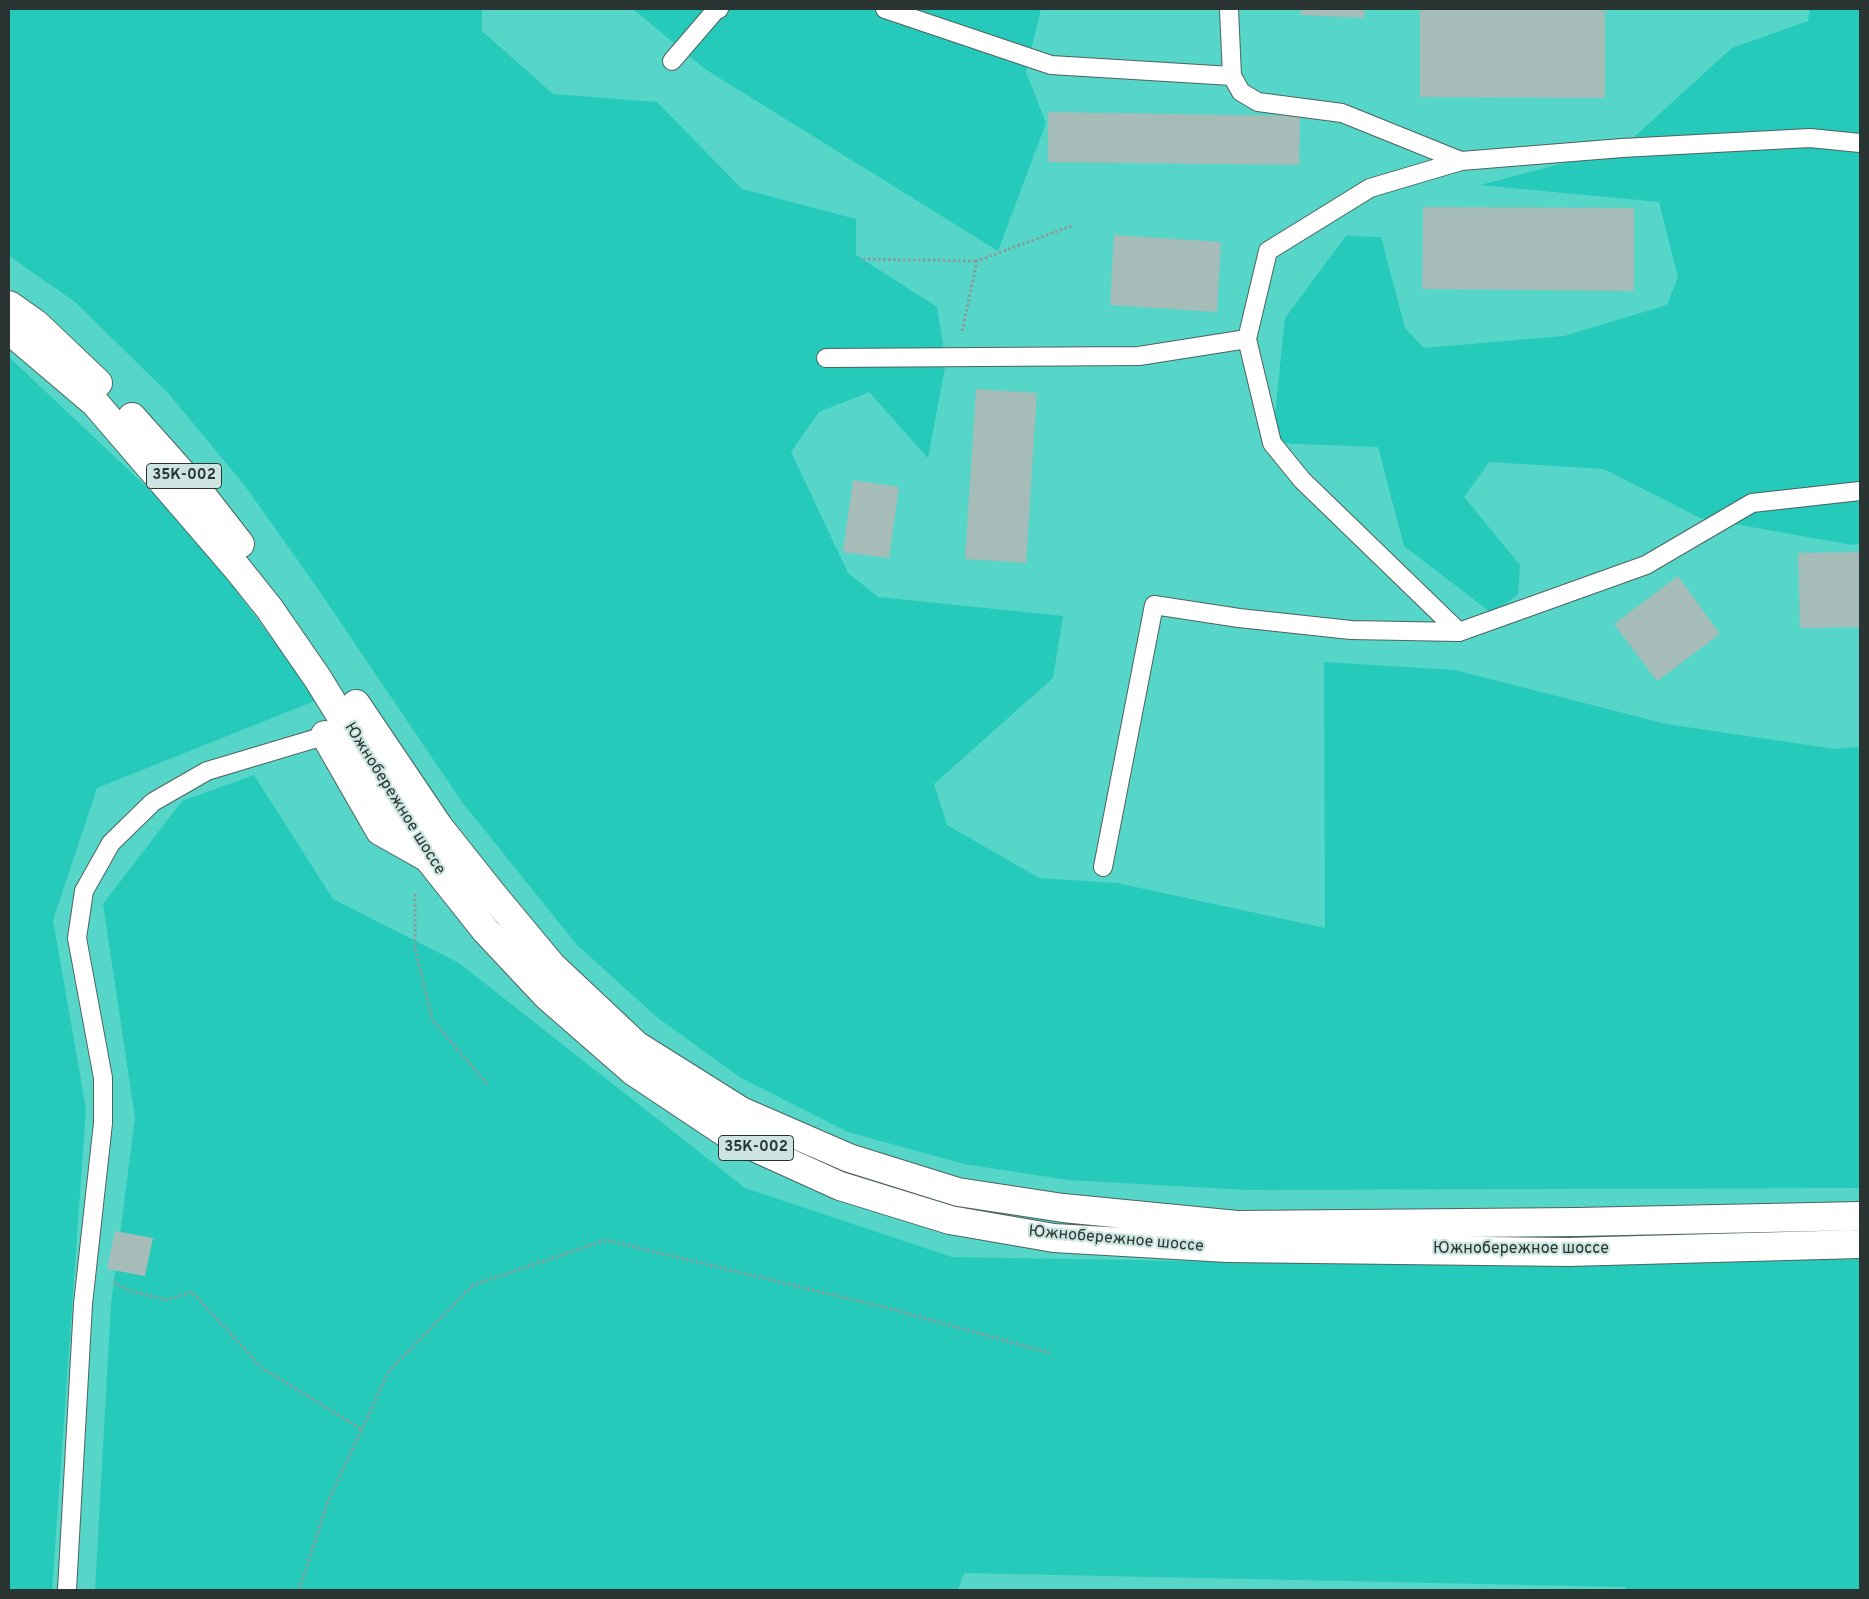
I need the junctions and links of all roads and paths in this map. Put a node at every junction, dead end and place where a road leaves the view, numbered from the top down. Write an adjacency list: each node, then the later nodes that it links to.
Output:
1 (719, 9): 4 (lane)
2 (885, 9): 5 (lane)
3 (1229, 9): 5 (lane)
4 (672, 61)
5 (1232, 76): 7 (lane)
6 (1860, 143): 7 (lane)
7 (1461, 161): 13 (lane)
8 (1074, 224): 10 (path)
9 (863, 260): 10 (path)
10 (976, 261): 14 (path)
11 (9, 305): 18 (highway, Южнобережное шоссе / 35К-002)
12 (9, 330): 18 (highway, Южнобережное шоссе / 35К-002)
13 (1247, 339): 14 (lane); 17 (lane)
14 (957, 356): 15 (lane)
15 (826, 358)
16 (1860, 491): 17 (lane)
17 (1459, 632): 20 (lane)
18 (348, 729): 19 (highway, Южнобережное шоссе / 35К-002); 22 (highway, Южнобережное шоссе / 35К-002); 27 (lane)
19 (422, 855): 21 (path); 23 (highway, Южнобережное шоссе / 35К-002)
20 (1103, 867)
21 (487, 1084)
22 (1860, 1216)
23 (1860, 1244)
24 (112, 1282): 26 (path)
25 (1050, 1353): 26 (path)
26 (361, 1430): 28 (path)
27 (67, 1590)
28 (299, 1590)

